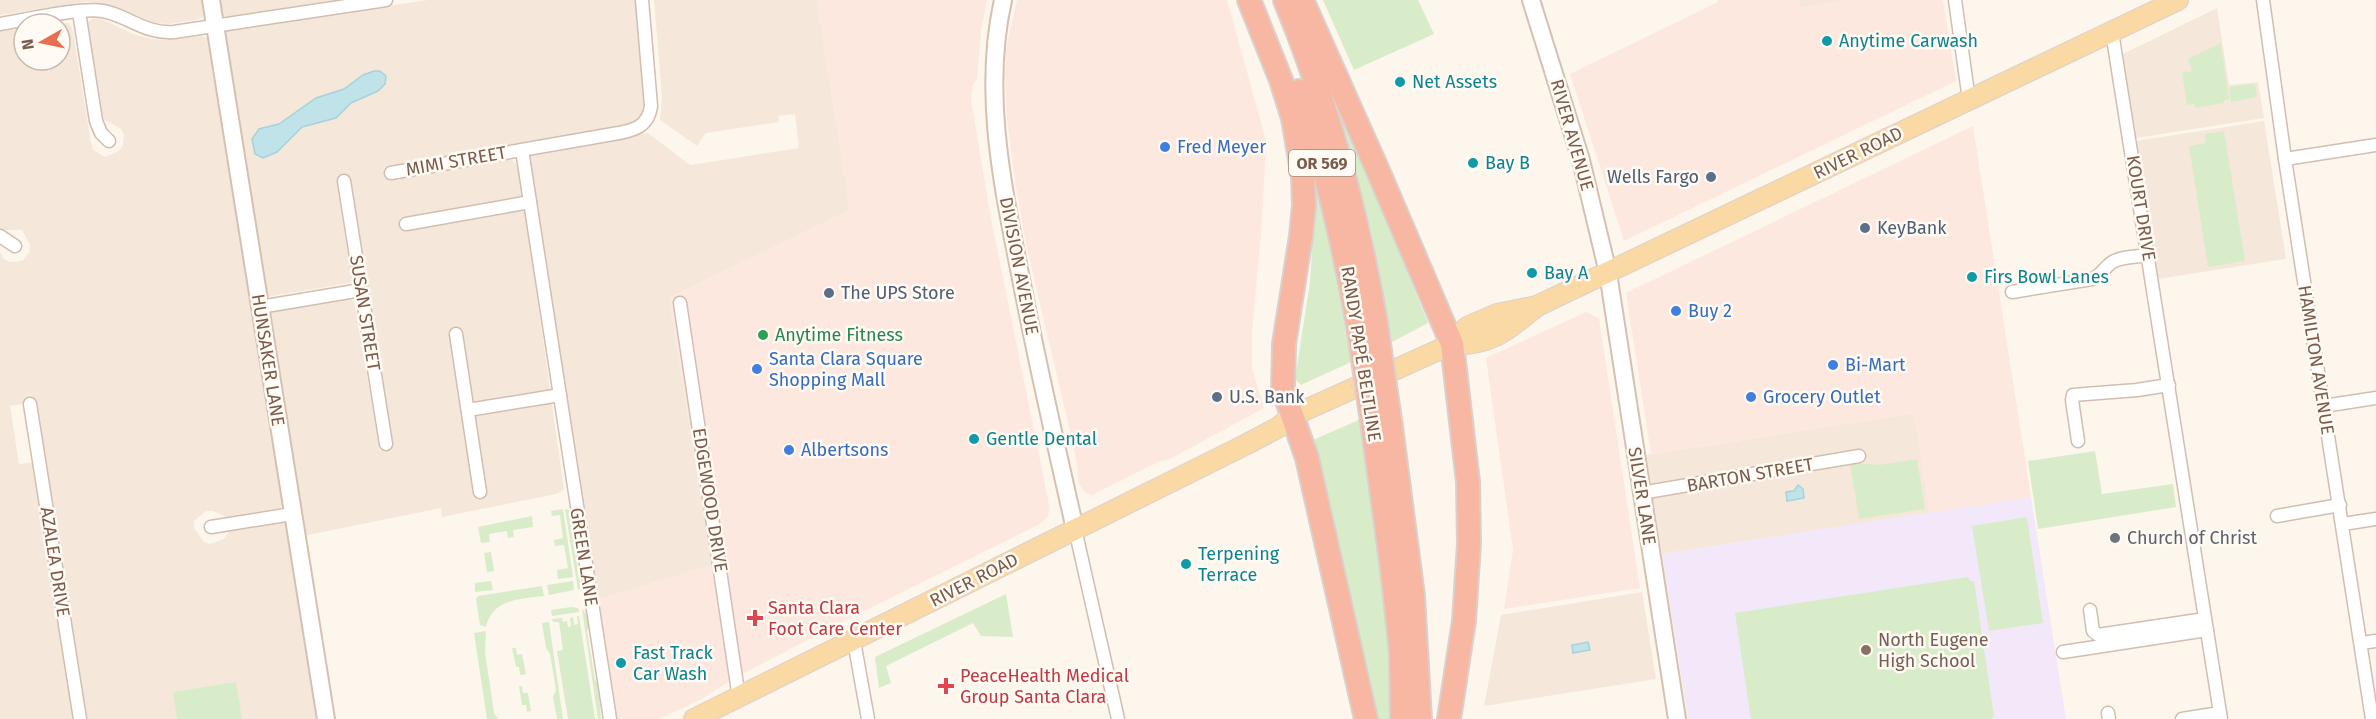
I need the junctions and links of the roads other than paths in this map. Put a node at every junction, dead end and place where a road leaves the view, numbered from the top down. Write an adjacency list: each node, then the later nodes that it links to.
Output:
1 (211, 0): 15 (street, HUNSAKER LANE)
2 (386, 0): 15 (street)
3 (642, 0): 20 (street, MIMI STREET)
4 (1002, 0): 56 (street, DIVISION AVENUE)
5 (1249, 0): 43 (highway)
6 (1264, 0): 34 (highway, RANDY PAPÉ BELTLINE / OR 569)
7 (1285, 0): 34 (highway, RANDY PAPÉ BELTLINE / OR 569)
8 (1302, 0): 36 (highway)
9 (1530, 0): 29 (street, RIVER AVENUE)
10 (1955, 0): 17 (street)
11 (2263, 0): 21 (street, HAMILTON AVENUE)
12 (2168, 2): 16 (main road, RIVER ROAD)
13 (79, 12): 14 (street); 15 (street); 18 (street)
14 (0, 24)
15 (215, 26): 33 (street, HUNSAKER LANE)
16 (2112, 32): 17 (main road, RIVER ROAD); 28 (street, KOURT DRIVE)
17 (1969, 100): 29 (main road, RIVER ROAD)
18 (109, 141)
19 (2376, 145): 21 (street)
20 (522, 150): 22 (street, MIMI STREET); 24 (street, GREEN LANE)
21 (2285, 159): 41 (street, HAMILTON AVENUE)
22 (391, 173)
23 (344, 181): 30 (street, SUSAN STREET)
24 (530, 202): 25 (street); 38 (street, GREEN LANE)
25 (406, 224)
26 (0, 236): 27 (street)
27 (15, 246)
28 (2149, 255): 31 (street); 37 (street, KOURT DRIVE)
29 (1608, 273): 36 (main road, RIVER ROAD); 49 (street, SILVER LANE)
30 (361, 290): 33 (street); 46 (street, SUSAN STREET)
31 (2012, 292)
32 (680, 303): 63 (street, EDGEWOOD DRIVE)
33 (260, 307): 51 (street, HUNSAKER LANE)
34 (1367, 327): 44 (highway, RANDY PAPÉ BELTLINE / OR 569, bridge)
35 (456, 334): 42 (street)
36 (1452, 344): 43 (main road, RIVER ROAD); 74 (highway)
37 (2169, 385): 45 (street); 58 (street, KOURT DRIVE)
38 (560, 395): 42 (street); 67 (street, GREEN LANE)
39 (2376, 398): 41 (street)
40 (30, 404): 65 (street, AZALEA DRIVE)
41 (2324, 406): 50 (street, HAMILTON AVENUE)
42 (468, 410): 48 (street)
43 (1292, 416): 56 (main road, RIVER ROAD); 71 (highway)
44 (1382, 431): 72 (highway, RANDY PAPÉ BELTLINE / OR 569); 73 (highway, RANDY PAPÉ BELTLINE / OR 569)
45 (2078, 441)
46 (386, 444)
47 (1859, 456): 49 (street, BARTON STREET)
48 (480, 492)
49 (1641, 493): 75 (street, SILVER LANE)
50 (2340, 505): 52 (street); 54 (street, HAMILTON AVENUE)
51 (292, 514): 55 (street); 66 (street, HUNSAKER LANE)
52 (2277, 516)
53 (2376, 519): 54 (street)
54 (2343, 524): 61 (street, HAMILTON AVENUE)
55 (211, 527)
56 (1075, 529): 59 (main road, RIVER ROAD); 70 (street)
57 (2090, 610): 58 (street)
58 (2206, 625): 62 (street); 64 (street, KOURT DRIVE)
59 (854, 641): 63 (main road, RIVER ROAD); 69 (street)
60 (2376, 641): 61 (street)
61 (2361, 643): 77 (street, HAMILTON AVENUE)
62 (2064, 652)
63 (740, 698): 68 (main road, RIVER ROAD)
64 (2220, 716): 76 (street)
65 (80, 719)
66 (326, 719)
67 (610, 719)
68 (694, 719)
69 (868, 719)
70 (1118, 719)
71 (1366, 719)
72 (1402, 719)
73 (1420, 719)
74 (1449, 719)
75 (1677, 719)
76 (2182, 719)
77 (2372, 719)

